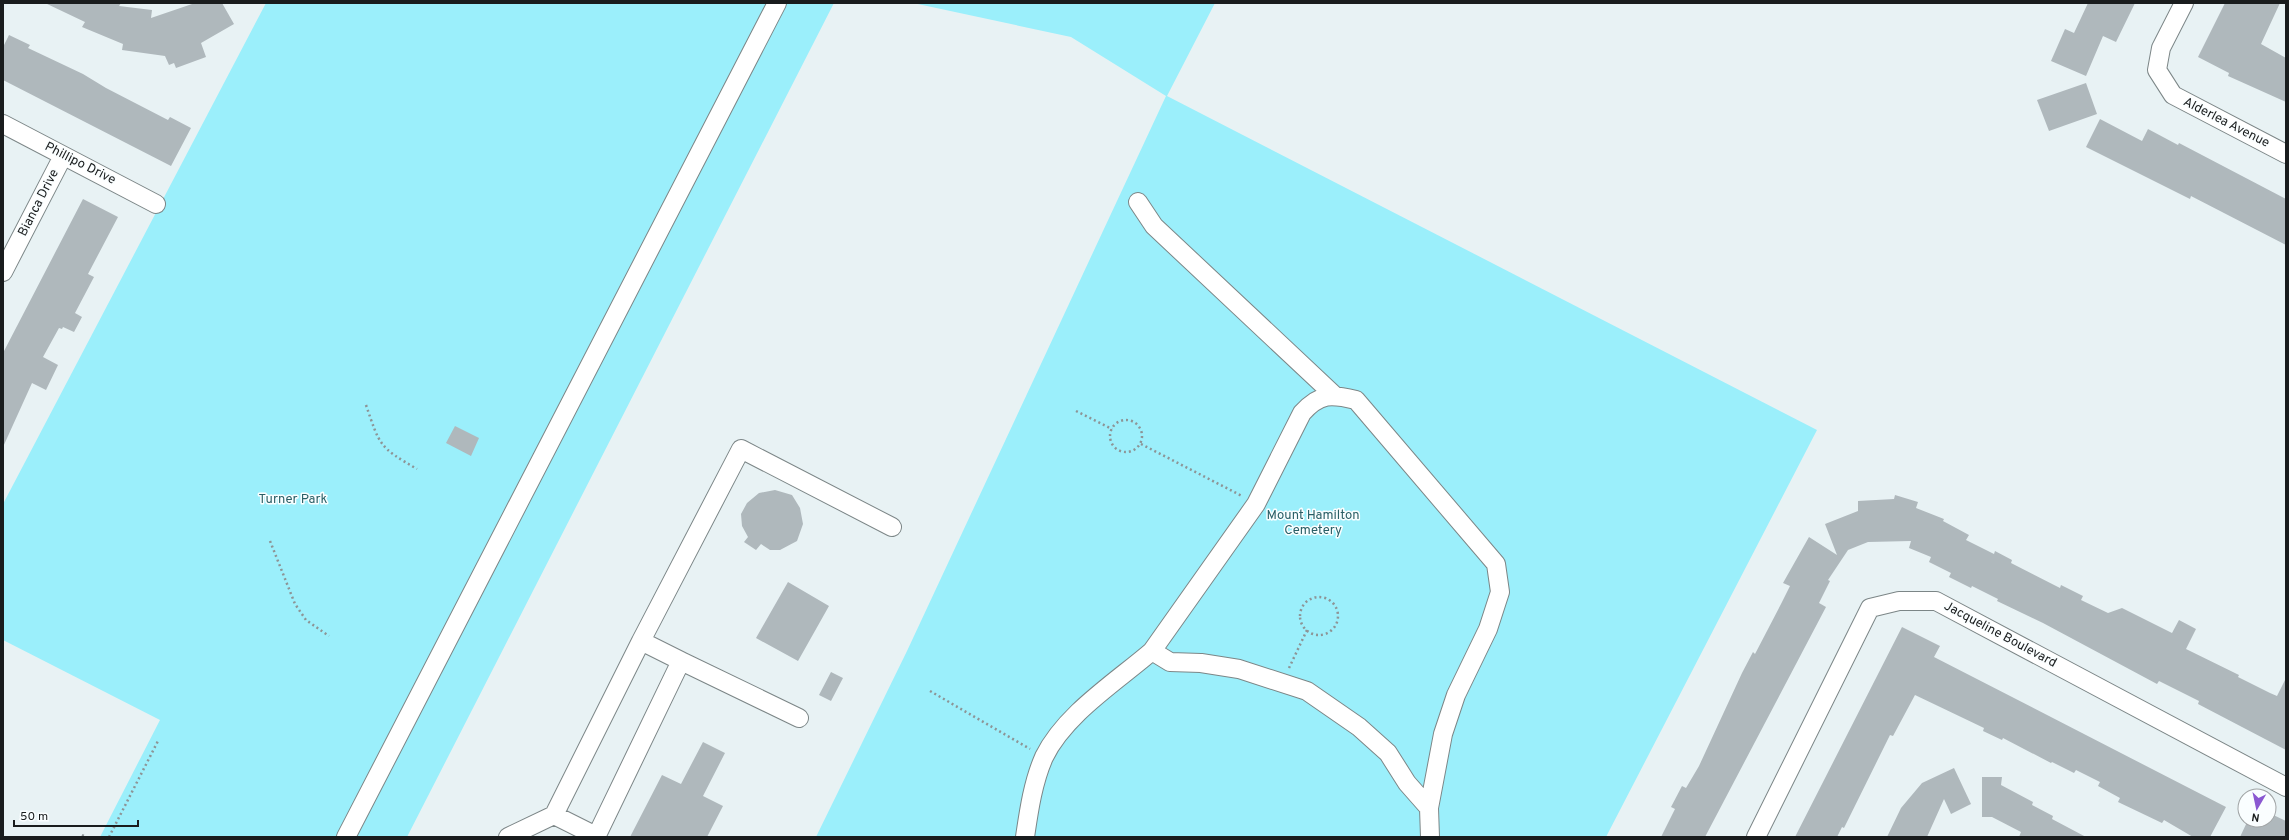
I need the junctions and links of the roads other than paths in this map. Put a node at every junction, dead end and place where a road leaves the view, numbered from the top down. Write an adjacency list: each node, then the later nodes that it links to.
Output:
1 (777, 3): 18 (street)
2 (2184, 3): 4 (street, Alderlea Avenue)
3 (3, 124): 5 (street, Phillipo Drive)
4 (2286, 154)
5 (63, 156): 7 (street, Phillipo Drive); 8 (street, Bianca Drive)
6 (1138, 202): 9 (street)
7 (156, 204)
8 (3, 272)
9 (1334, 395): 12 (street); 16 (street)
10 (892, 527): 11 (street)
11 (641, 641): 13 (street); 17 (street)
12 (1152, 651): 16 (street); 21 (street)
13 (681, 662): 14 (street); 20 (street)
14 (799, 718)
15 (2286, 787): 23 (street, Jacqueline Boulevard)
16 (1430, 808): 22 (street)
17 (554, 815): 19 (street); 20 (street)
18 (346, 837)
19 (508, 837)
20 (596, 837)
21 (1025, 837)
22 (1430, 837)
23 (1756, 837)

